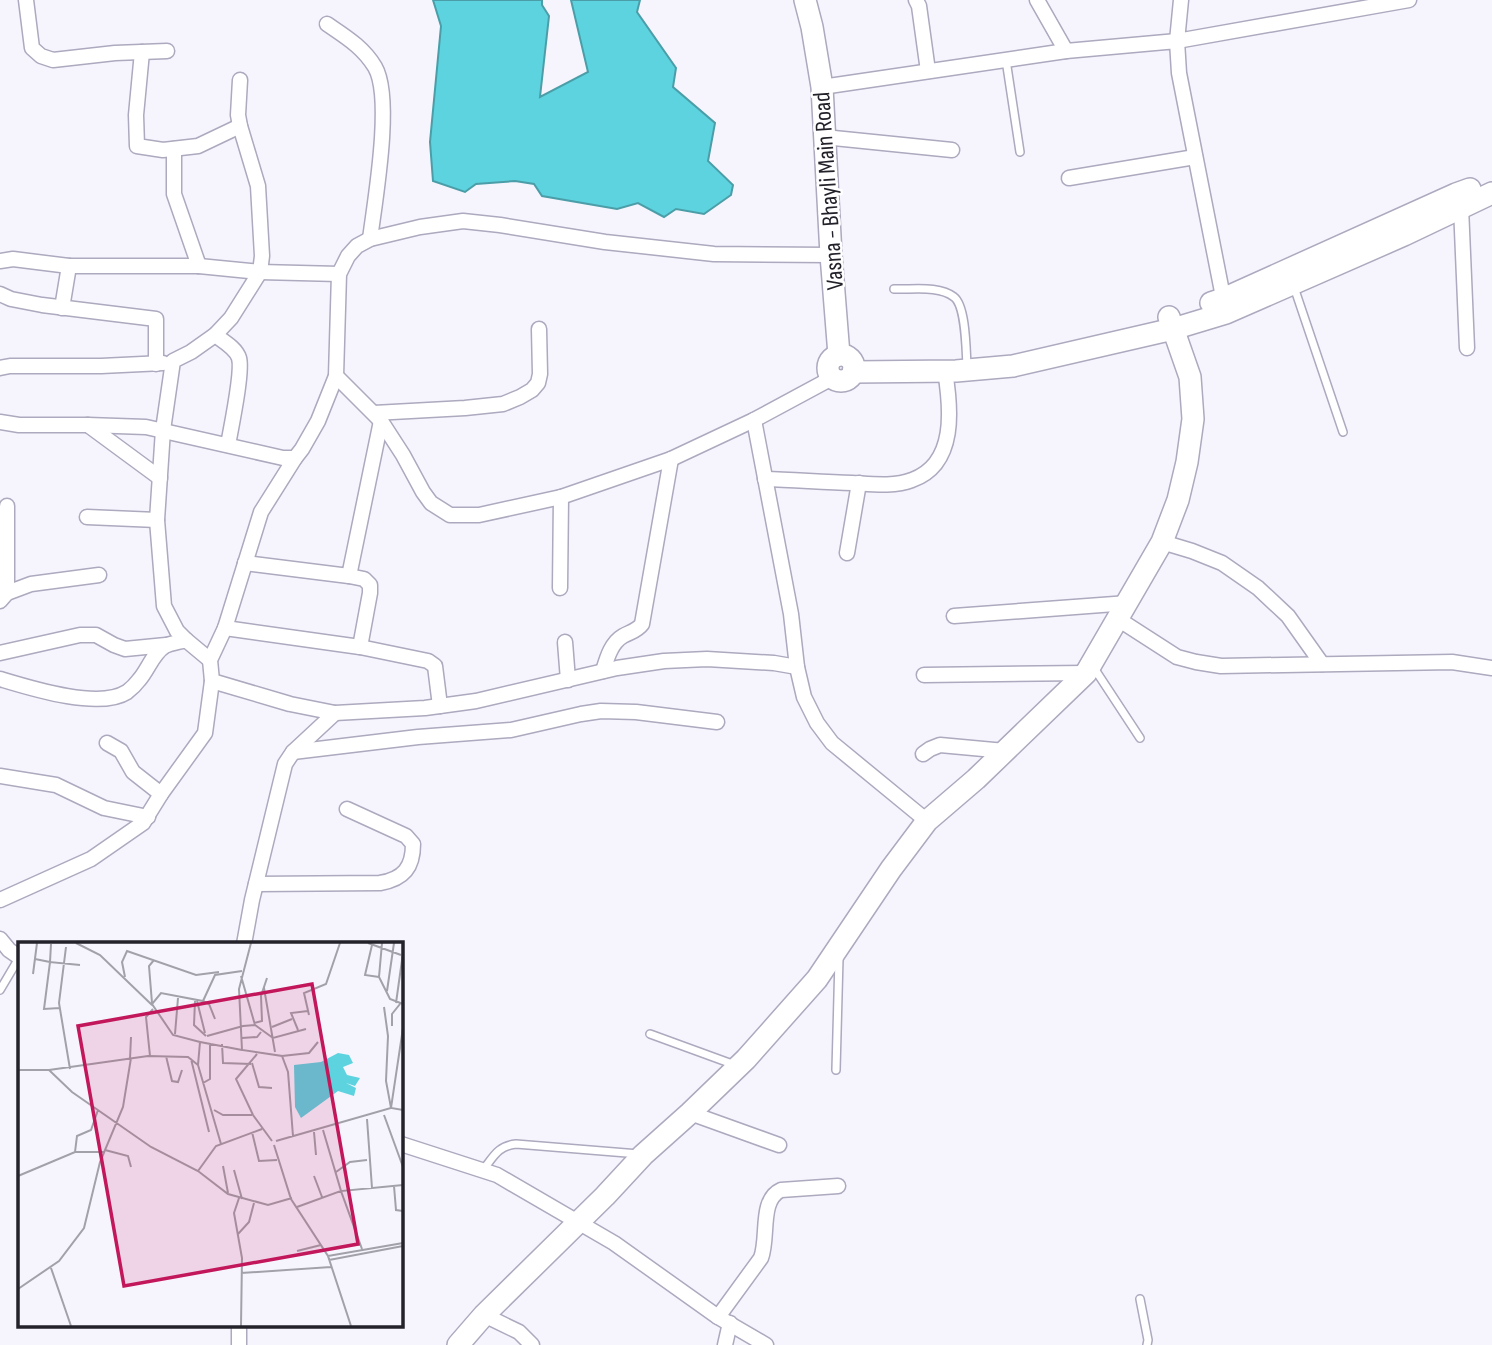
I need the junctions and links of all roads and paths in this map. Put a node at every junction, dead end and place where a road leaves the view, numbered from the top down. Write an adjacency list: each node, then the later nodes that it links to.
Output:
1 (26, 0): 13 (street)
2 (805, 0): 9 (main road, Vasna - Bhayli Main Road)
3 (812, 0): 9 (main road, Vasna - Bhayli Main Road)
4 (916, 0): 15 (street)
5 (1037, 0): 12 (street)
6 (1181, 0): 10 (street)
7 (1400, 1): 10 (street)
8 (327, 24): 28 (street)
9 (812, 27): 17 (main road, Vasna - Bhayli Main Road)
10 (1177, 41): 12 (street); 23 (street)
11 (167, 51): 13 (street)
12 (1066, 51): 14 (street)
13 (142, 52): 20 (street)
14 (1006, 60): 15 (street); 22 (lane)
15 (928, 71): 17 (street)
16 (240, 80): 18 (street)
17 (822, 87): 19 (main road, Vasna - Bhayli Main Road)
18 (240, 126): 20 (street); 33 (street)
19 (824, 137): 21 (street); 29 (main road, Vasna - Bhayli Main Road)
20 (174, 149): 32 (street)
21 (952, 150)
22 (1020, 152)
23 (1195, 157): 24 (street); 38 (street)
24 (1069, 178)
25 (1492, 179): 35 (main road)
26 (1492, 193): 27 (main road)
27 (1461, 207): 35 (main road); 43 (street)
28 (370, 239): 29 (street); 34 (street)
29 (831, 255): 44 (main road, Vasna - Bhayli Main Road)
30 (0, 261): 31 (street)
31 (69, 266): 32 (street); 39 (street)
32 (199, 266): 33 (street)
33 (260, 272): 34 (street); 42 (street)
34 (339, 274): 50 (street)
35 (1290, 276): 38 (main road); 57 (lane)
36 (894, 289): 48 (lane)
37 (0, 294): 39 (street)
38 (1225, 306): 40 (main road)
39 (62, 308): 46 (street)
40 (1171, 323): 48 (main road); 68 (main road)
41 (538, 328): 52 (street)
42 (215, 335): 45 (street); 58 (street)
43 (1467, 348)
44 (839, 355): 49 (main road); 51 (main road)
45 (173, 361): 46 (street); 56 (street)
46 (156, 364): 47 (street)
47 (0, 368)
48 (956, 369): 49 (main road); 63 (street)
49 (853, 372): 51 (main road)
50 (336, 376): 52 (street); 59 (street)
51 (832, 378): 53 (street)
52 (378, 417): 64 (street); 72 (street)
53 (754, 420): 60 (street); 62 (street)
54 (0, 422): 55 (street)
55 (88, 425): 56 (street); 61 (street)
56 (163, 430): 58 (street); 61 (street)
57 (1343, 432)
58 (228, 445): 59 (street)
59 (295, 458): 70 (street)
60 (671, 459): 64 (street); 88 (street)
61 (160, 478): 67 (street)
62 (765, 479): 63 (street); 85 (street)
63 (859, 483): 69 (street)
64 (561, 497): 73 (street)
65 (7, 506): 74 (street)
66 (87, 517): 67 (street)
67 (156, 520): 78 (street)
68 (1162, 542): 75 (main road); 84 (street)
69 (847, 553)
70 (245, 563): 72 (street); 77 (street)
71 (99, 575): 74 (street)
72 (349, 576): 81 (street)
73 (560, 588)
74 (4, 597)
75 (1123, 611): 76 (street); 84 (street); 87 (main road)
76 (954, 616)
77 (225, 628): 81 (street); 83 (street)
78 (186, 640): 80 (street); 83 (street)
79 (565, 642): 91 (street)
80 (166, 645): 82 (street); 90 (street)
81 (360, 647): 93 (street)
82 (0, 653)
83 (210, 660): 92 (street)
84 (1322, 664): 86 (street)
85 (797, 667): 88 (street); 105 (street)
86 (1492, 668)
87 (1089, 669): 89 (street); 96 (lane); 98 (main road)
88 (603, 671): 91 (street)
89 (924, 675)
90 (0, 679)
91 (568, 680): 93 (street)
92 (212, 681): 94 (street); 102 (street)
93 (440, 706): 94 (street)
94 (335, 713): 99 (street)
95 (718, 722): 99 (street)
96 (1140, 738)
97 (107, 743): 102 (street)
98 (1005, 751): 100 (street); 105 (main road)
99 (293, 752): 106 (street)
100 (923, 754)
101 (0, 776): 104 (street)
102 (161, 794): 104 (street)
103 (347, 809): 106 (street)
104 (148, 817): 107 (street)
105 (928, 821): 109 (main road)
106 (256, 884): 108 (street)
107 (0, 900)
108 (245, 938)
109 (840, 947): 113 (main road); 114 (lane)
110 (12, 951): 111 (lane)
111 (0, 990)
112 (650, 1034): 113 (lane)
113 (739, 1066): 115 (main road)
114 (836, 1070)
115 (690, 1113): 117 (street); 118 (main road)
116 (402, 1144): 119 (street)
117 (779, 1145)
118 (643, 1155): 119 (lane); 121 (main road)
119 (483, 1170): 121 (street)
120 (838, 1186): 124 (street)
121 (578, 1222): 123 (main road); 124 (street)
122 (1140, 1299): 129 (lane)
123 (484, 1315): 125 (main road); 126 (street)
124 (724, 1320): 127 (street); 128 (street)
125 (463, 1339)
126 (532, 1345)
127 (725, 1345)
128 (766, 1345)
129 (1147, 1345)

